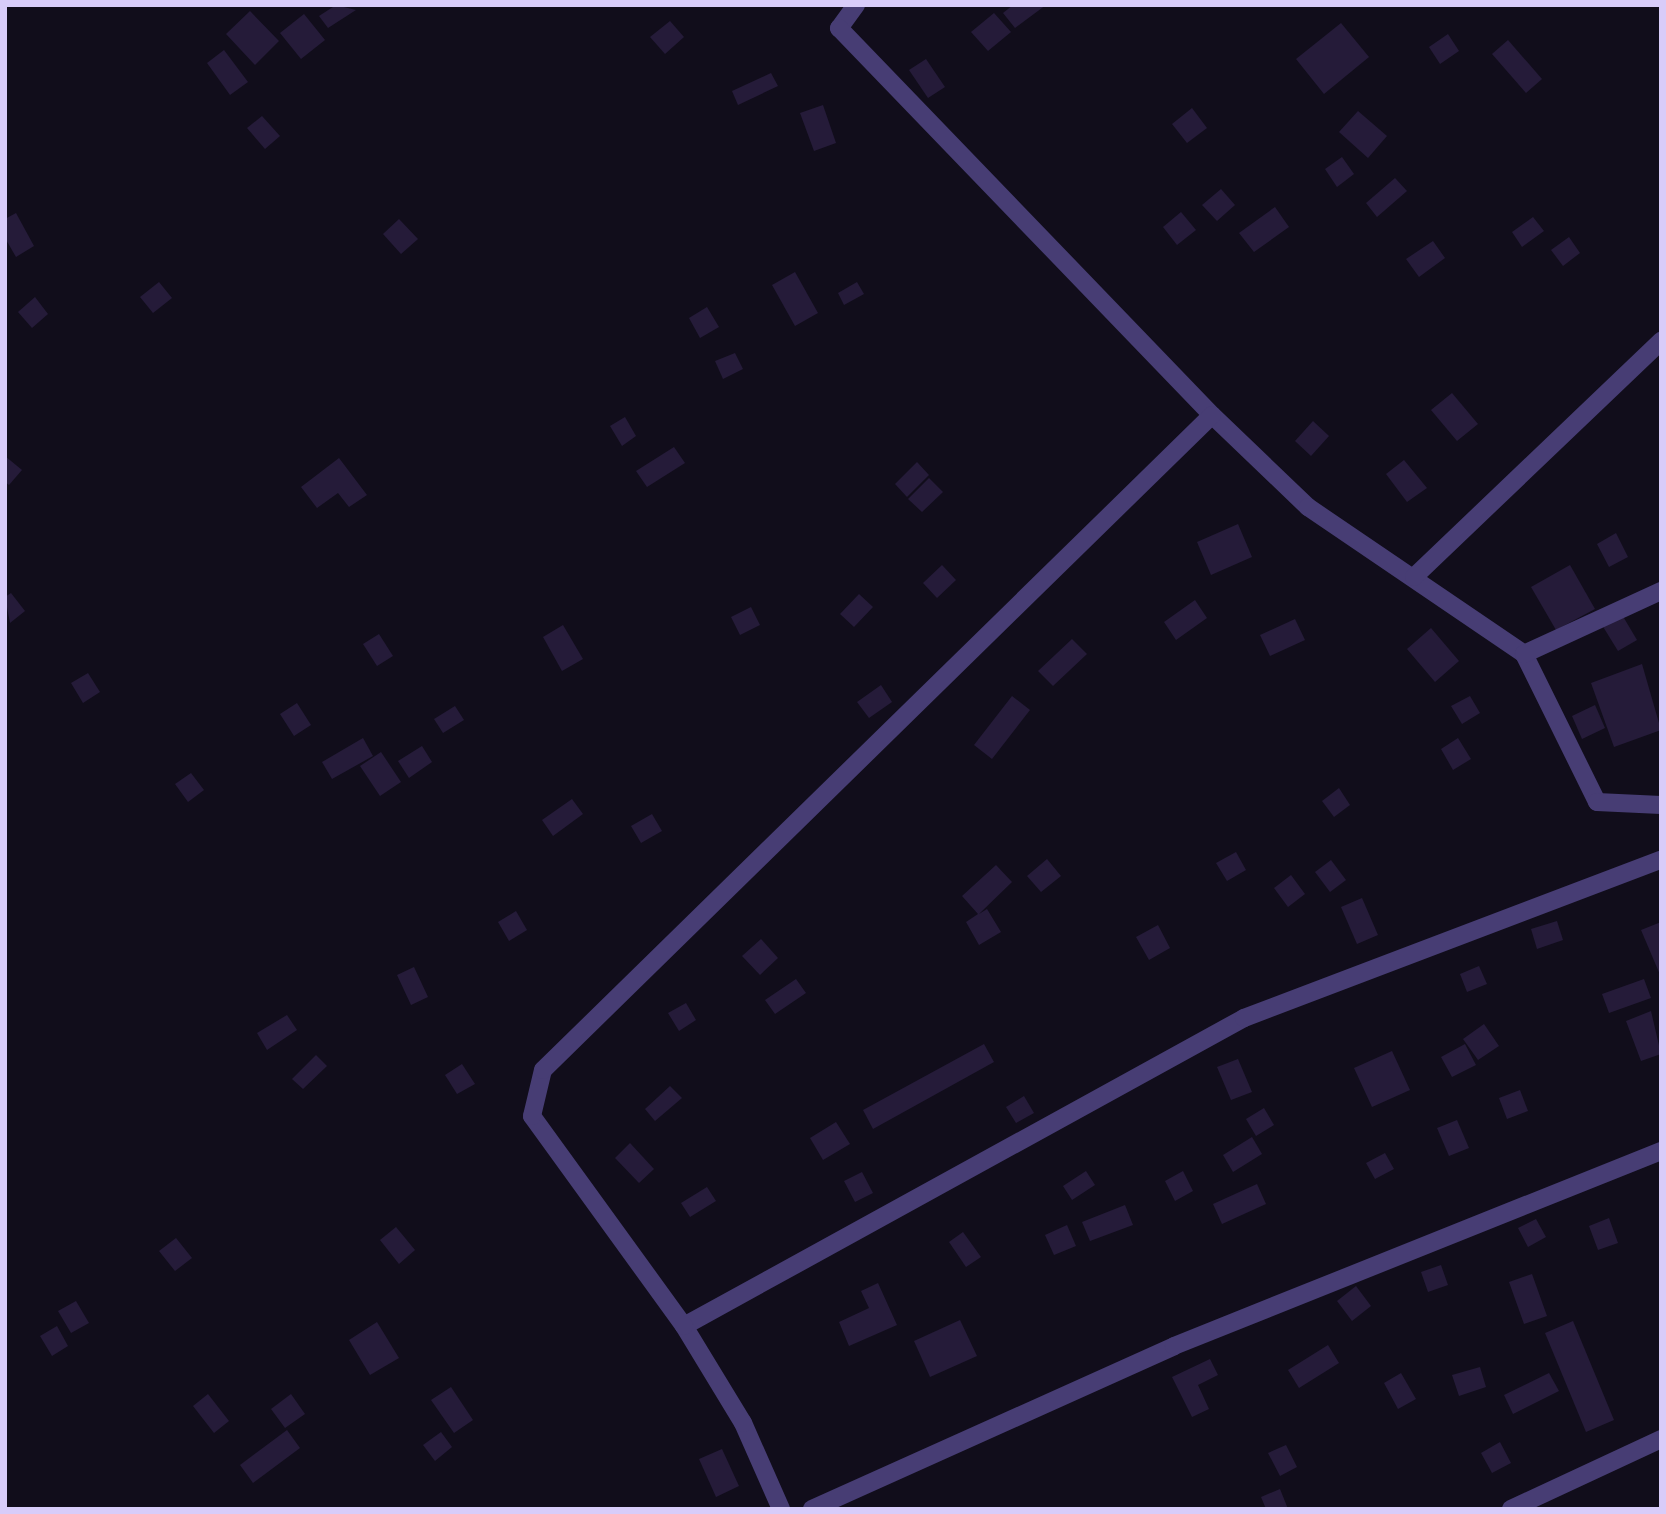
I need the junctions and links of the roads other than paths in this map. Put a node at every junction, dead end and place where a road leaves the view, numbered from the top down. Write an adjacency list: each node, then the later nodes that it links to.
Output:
1 (856, 5): 3 (street)
2 (1661, 341): 4 (street)
3 (1212, 415): 4 (street); 10 (street)
4 (1414, 576): 6 (street)
5 (1661, 591): 6 (street)
6 (1524, 654): 7 (street)
7 (1661, 806)
8 (1661, 860): 10 (street)
9 (1661, 1151): 13 (street)
10 (684, 1326): 12 (street)
11 (1661, 1439): 14 (street)
12 (781, 1509)
13 (811, 1509)
14 (1511, 1509)

